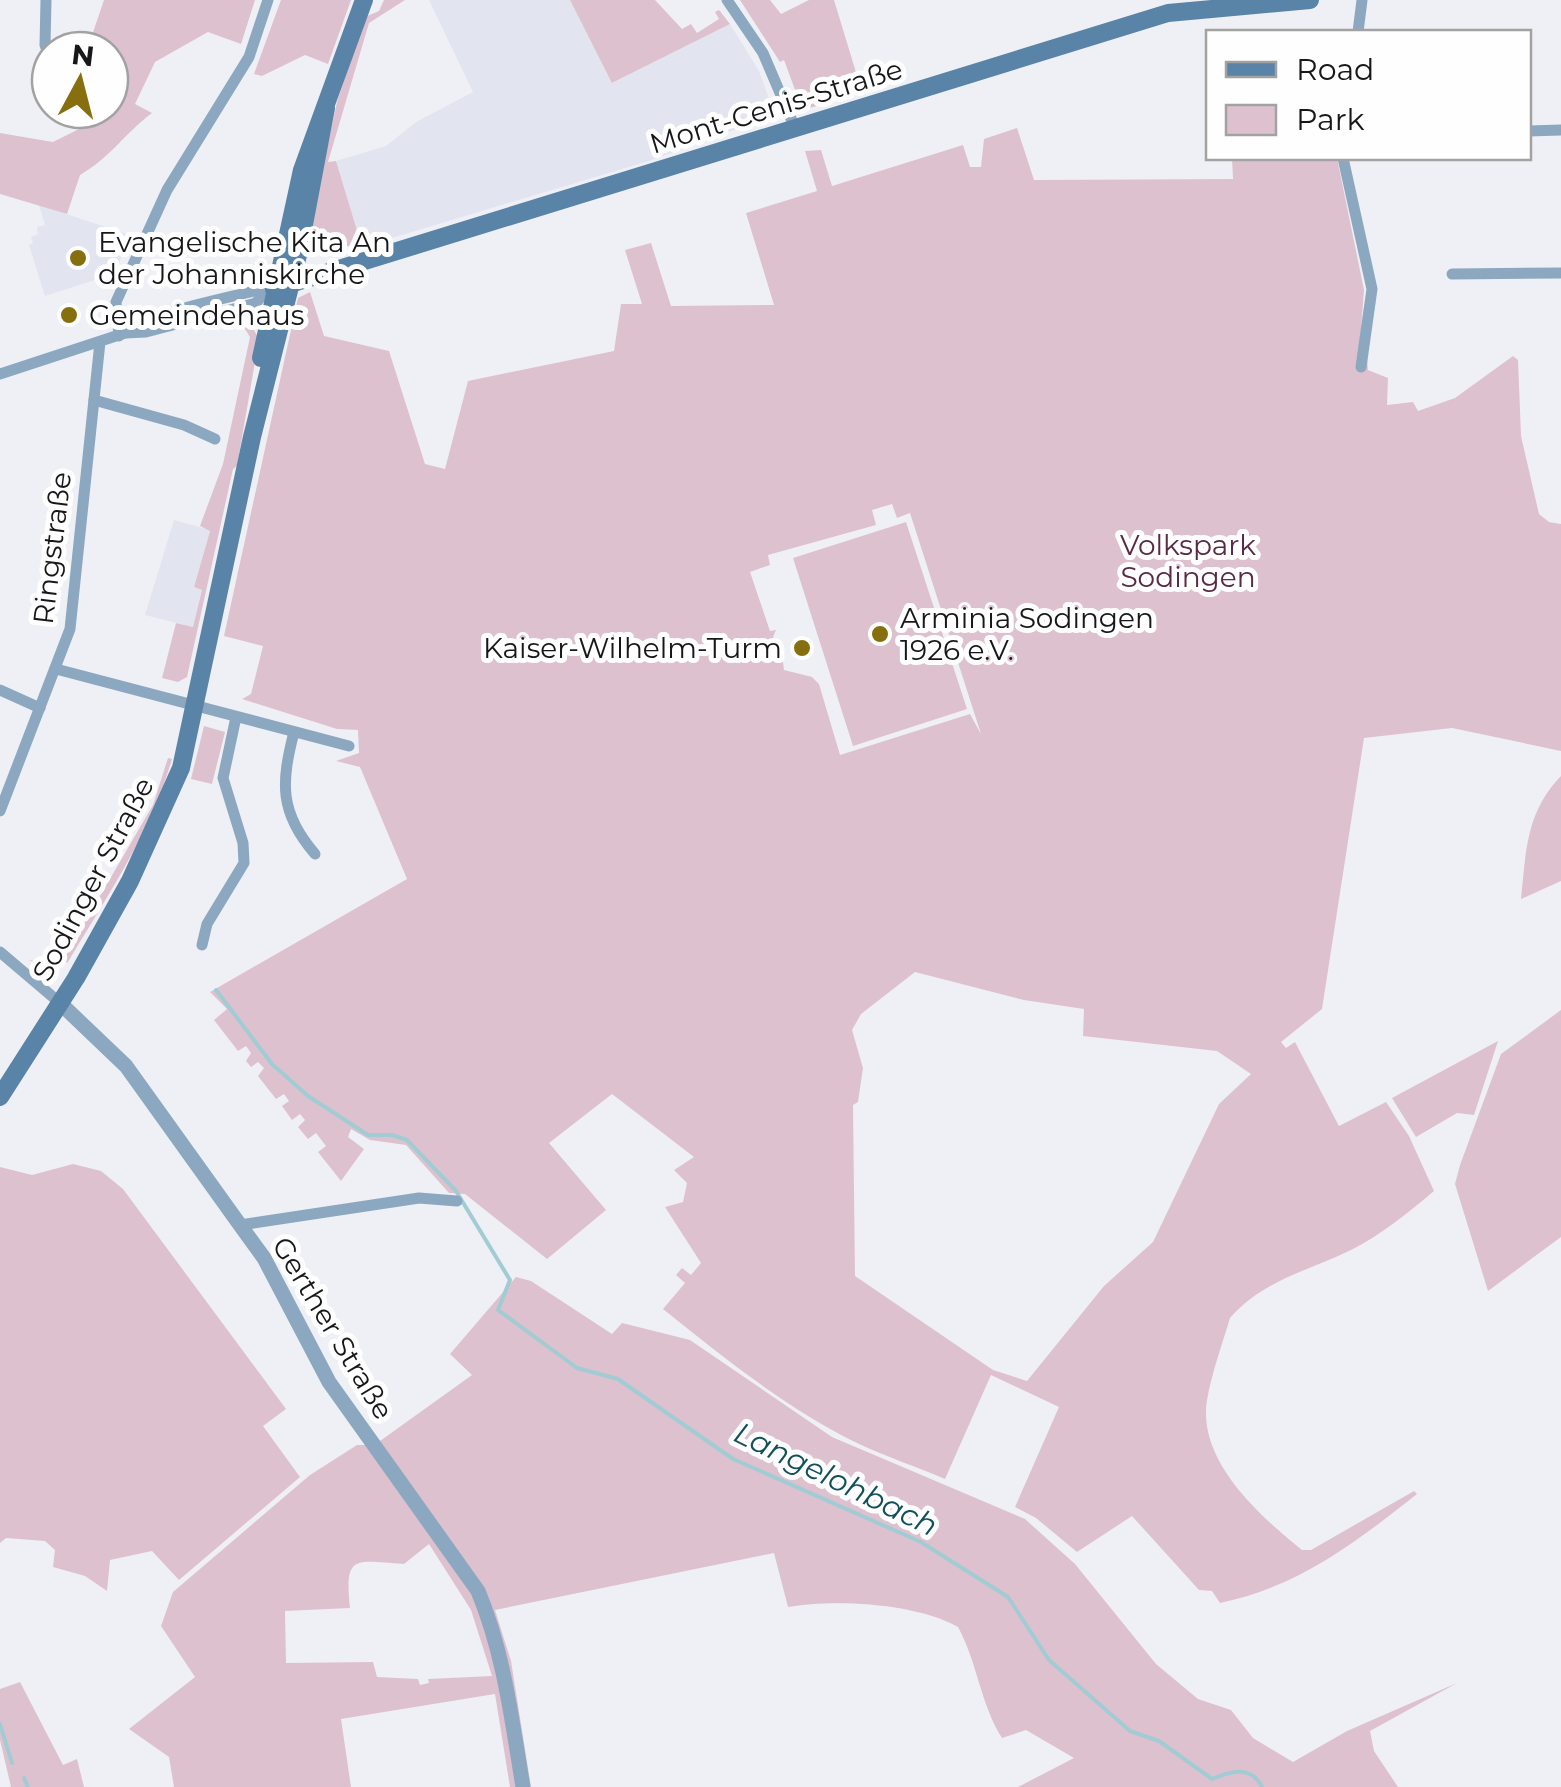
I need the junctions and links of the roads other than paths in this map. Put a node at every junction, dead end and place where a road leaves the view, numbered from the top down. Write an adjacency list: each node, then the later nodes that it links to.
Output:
1 (46, 0): 7 (street)
2 (268, 0): 16 (street)
3 (364, 0): 15 (main road, Sodinger Straße)
4 (727, 0): 9 (street)
5 (1310, 0): 9 (main road, Mont-Cenis-Straße)
6 (1362, 0): 8 (street)
7 (45, 30)
8 (1358, 30)
9 (796, 128): 15 (main road, Mont-Cenis-Straße)
10 (1561, 130): 11 (street)
11 (1531, 131)
12 (1344, 160): 18 (street)
13 (1561, 273): 14 (street)
14 (1452, 274)
15 (277, 288): 16 (street, Mont-Cenis-Straße); 24 (main road, Sodinger Straße)
16 (122, 335): 17 (street, Mont-Cenis-Straße)
17 (100, 342): 19 (street, Mont-Cenis-Straße); 20 (street, Ringstraße)
18 (1362, 367)
19 (0, 374)
20 (94, 400): 21 (street); 22 (street, Ringstraße)
21 (215, 439)
22 (56, 669): 24 (street); 25 (street, Ringstraße)
23 (0, 690): 25 (street)
24 (194, 706): 26 (street); 33 (main road, Sodinger Straße)
25 (40, 708): 29 (street, Ringstraße)
26 (236, 717): 27 (street); 31 (street)
27 (294, 732): 28 (street); 30 (street)
28 (349, 746)
29 (0, 810)
30 (316, 854)
31 (202, 945)
32 (0, 952): 33 (street, Gerther Straße)
33 (60, 1003): 34 (main road, Sodinger Straße); 36 (street, Gerther Straße)
34 (0, 1097)
35 (457, 1201): 36 (street)
36 (240, 1225): 37 (street, Gerther Straße)
37 (523, 1787)

